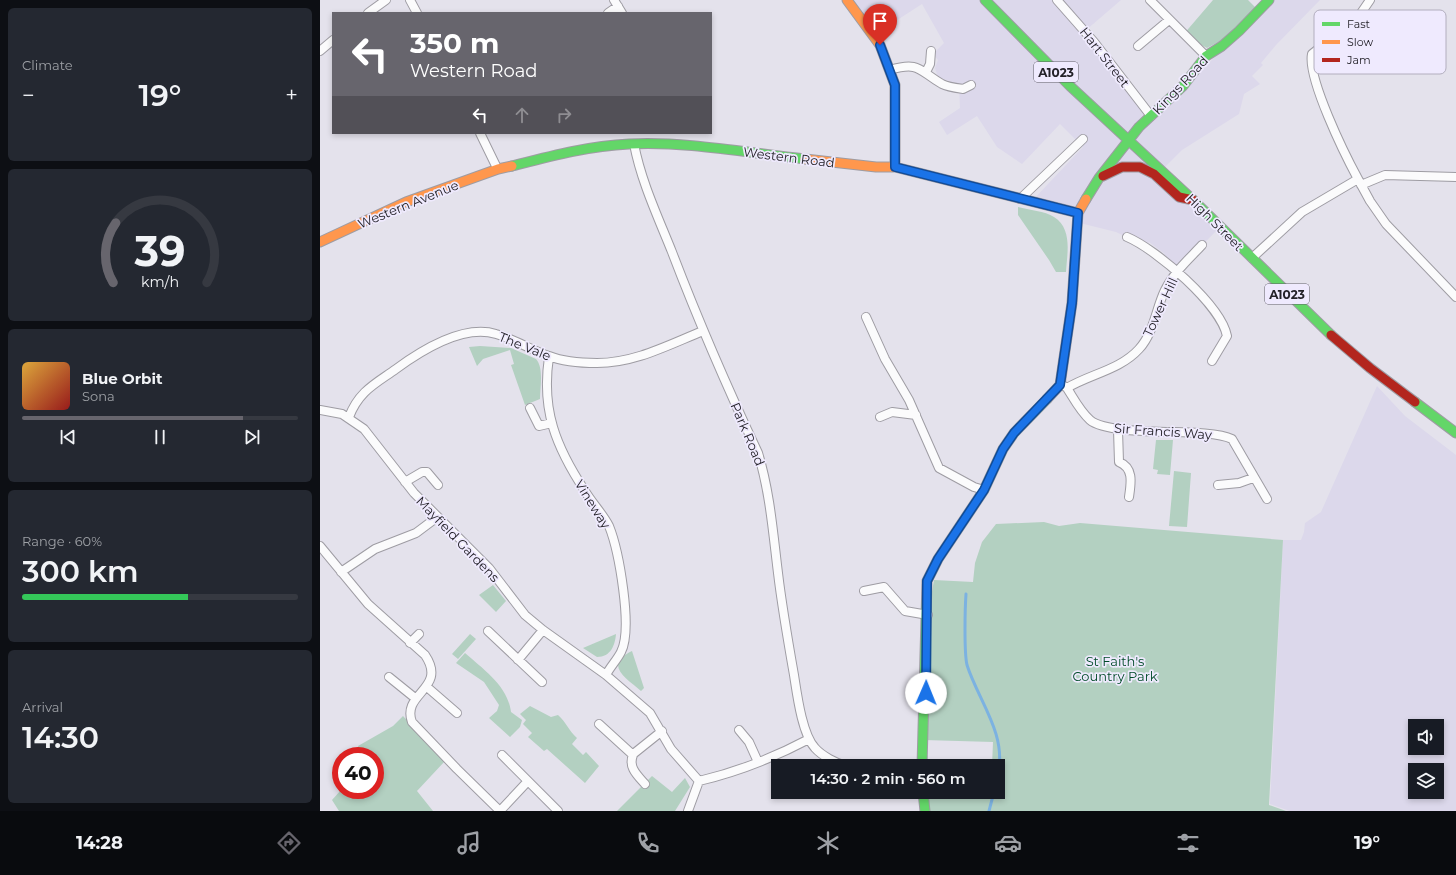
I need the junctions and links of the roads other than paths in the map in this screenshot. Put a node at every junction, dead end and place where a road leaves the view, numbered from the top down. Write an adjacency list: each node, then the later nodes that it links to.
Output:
1 (386, 0): 11 (street)
2 (410, 0): 12 (street)
3 (847, 0): 21 (street)
4 (985, 0): 29 (street, High Street / A1023)
5 (1057, 0): 26 (street, Hart Street)
6 (1150, 0): 14 (street)
7 (1269, 0): 20 (street, Kings Road)
8 (1370, 0): 10 (street)
9 (618, 6): 13 (street)
10 (1363, 10)
11 (369, 12)
12 (416, 12)
13 (609, 12)
14 (1169, 20): 16 (street); 20 (street)
15 (332, 41): 17 (street)
16 (1138, 46)
17 (320, 51)
18 (931, 51): 22 (street)
19 (1314, 52): 23 (street)
20 (1206, 56): 26 (street, Kings Road)
21 (890, 70): 22 (street); 31 (street)
22 (926, 72): 25 (street)
23 (1314, 74)
24 (1314, 74): 35 (street)
25 (971, 85)
26 (1151, 116): 29 (street, Kings Road)
27 (480, 134): 32 (street)
28 (1084, 139): 36 (street)
29 (1130, 140): 34 (street, Kings Road); 37 (street, High Street / A1023)
30 (634, 144): 31 (street, Western Road); 32 (street, Western Road); 46 (street, Park Road)
31 (895, 167): 36 (street, Western Road)
32 (497, 168): 40 (street, Western Avenue)
33 (1456, 176): 35 (street)
34 (1099, 178): 37 (street); 38 (street, Kings Road)
35 (1360, 182): 42 (street); 44 (street)
36 (1020, 199): 38 (street, Western Road)
37 (1193, 200): 42 (street, High Street / A1023)
38 (1078, 213): 49 (street)
39 (1127, 237): 43 (street, Tower Hill)
40 (320, 242)
41 (1202, 245): 43 (street, Tower Hill)
42 (1252, 258): 57 (street, High Street / A1023)
43 (1177, 271): 48 (street); 49 (street, Tower Hill)
44 (1456, 297)
45 (866, 317): 52 (street)
46 (703, 331): 47 (street, The Vale); 84 (street, Park Road)
47 (549, 357): 53 (street, The Vale); 55 (street, Vineway)
48 (1212, 361)
49 (1064, 386): 56 (street, Sir Francis Way); 62 (street)
50 (530, 408): 55 (street)
51 (320, 410): 53 (street)
52 (916, 415): 54 (street); 62 (street)
53 (349, 417): 59 (street, Mayfield Gardens)
54 (880, 417)
55 (552, 423): 75 (street, Vineway)
56 (1118, 430): 58 (street, Sir Francis Way); 63 (street)
57 (1456, 433)
58 (1253, 478): 61 (street); 64 (street, Sir Francis Way)
59 (405, 482): 60 (street, Mayfield Gardens); 65 (street, Mayfield Gardens)
60 (438, 485)
61 (1218, 485)
62 (984, 490): 69 (street)
63 (1129, 497)
64 (1267, 499)
65 (436, 518): 67 (street); 70 (street, Mayfield Gardens)
66 (320, 546): 67 (street)
67 (342, 572): 73 (street)
68 (864, 591): 69 (street)
69 (928, 615): 88 (street)
70 (543, 630): 74 (street); 75 (street, Mayfield Gardens)
71 (488, 631): 74 (street)
72 (420, 634): 73 (street)
73 (410, 643): 78 (street)
74 (518, 660): 77 (street)
75 (606, 675): 83 (street, Mayfield Gardens)
76 (389, 676): 79 (street)
77 (542, 682)
78 (427, 687): 79 (street); 80 (street)
79 (416, 698): 90 (street)
80 (457, 713)
81 (600, 724): 85 (street)
82 (739, 730): 89 (street)
83 (662, 731): 85 (street); 91 (street, Mayfield Gardens)
84 (809, 739): 87 (street, Park Road); 89 (street)
85 (632, 755): 92 (street)
86 (502, 756): 90 (street)
87 (832, 759)
88 (922, 759)
89 (758, 762): 91 (street)
90 (528, 781): 94 (street)
91 (699, 781): 95 (street)
92 (644, 784)
93 (924, 799): 96 (street)
94 (558, 811)
95 (688, 811)
96 (925, 811)

